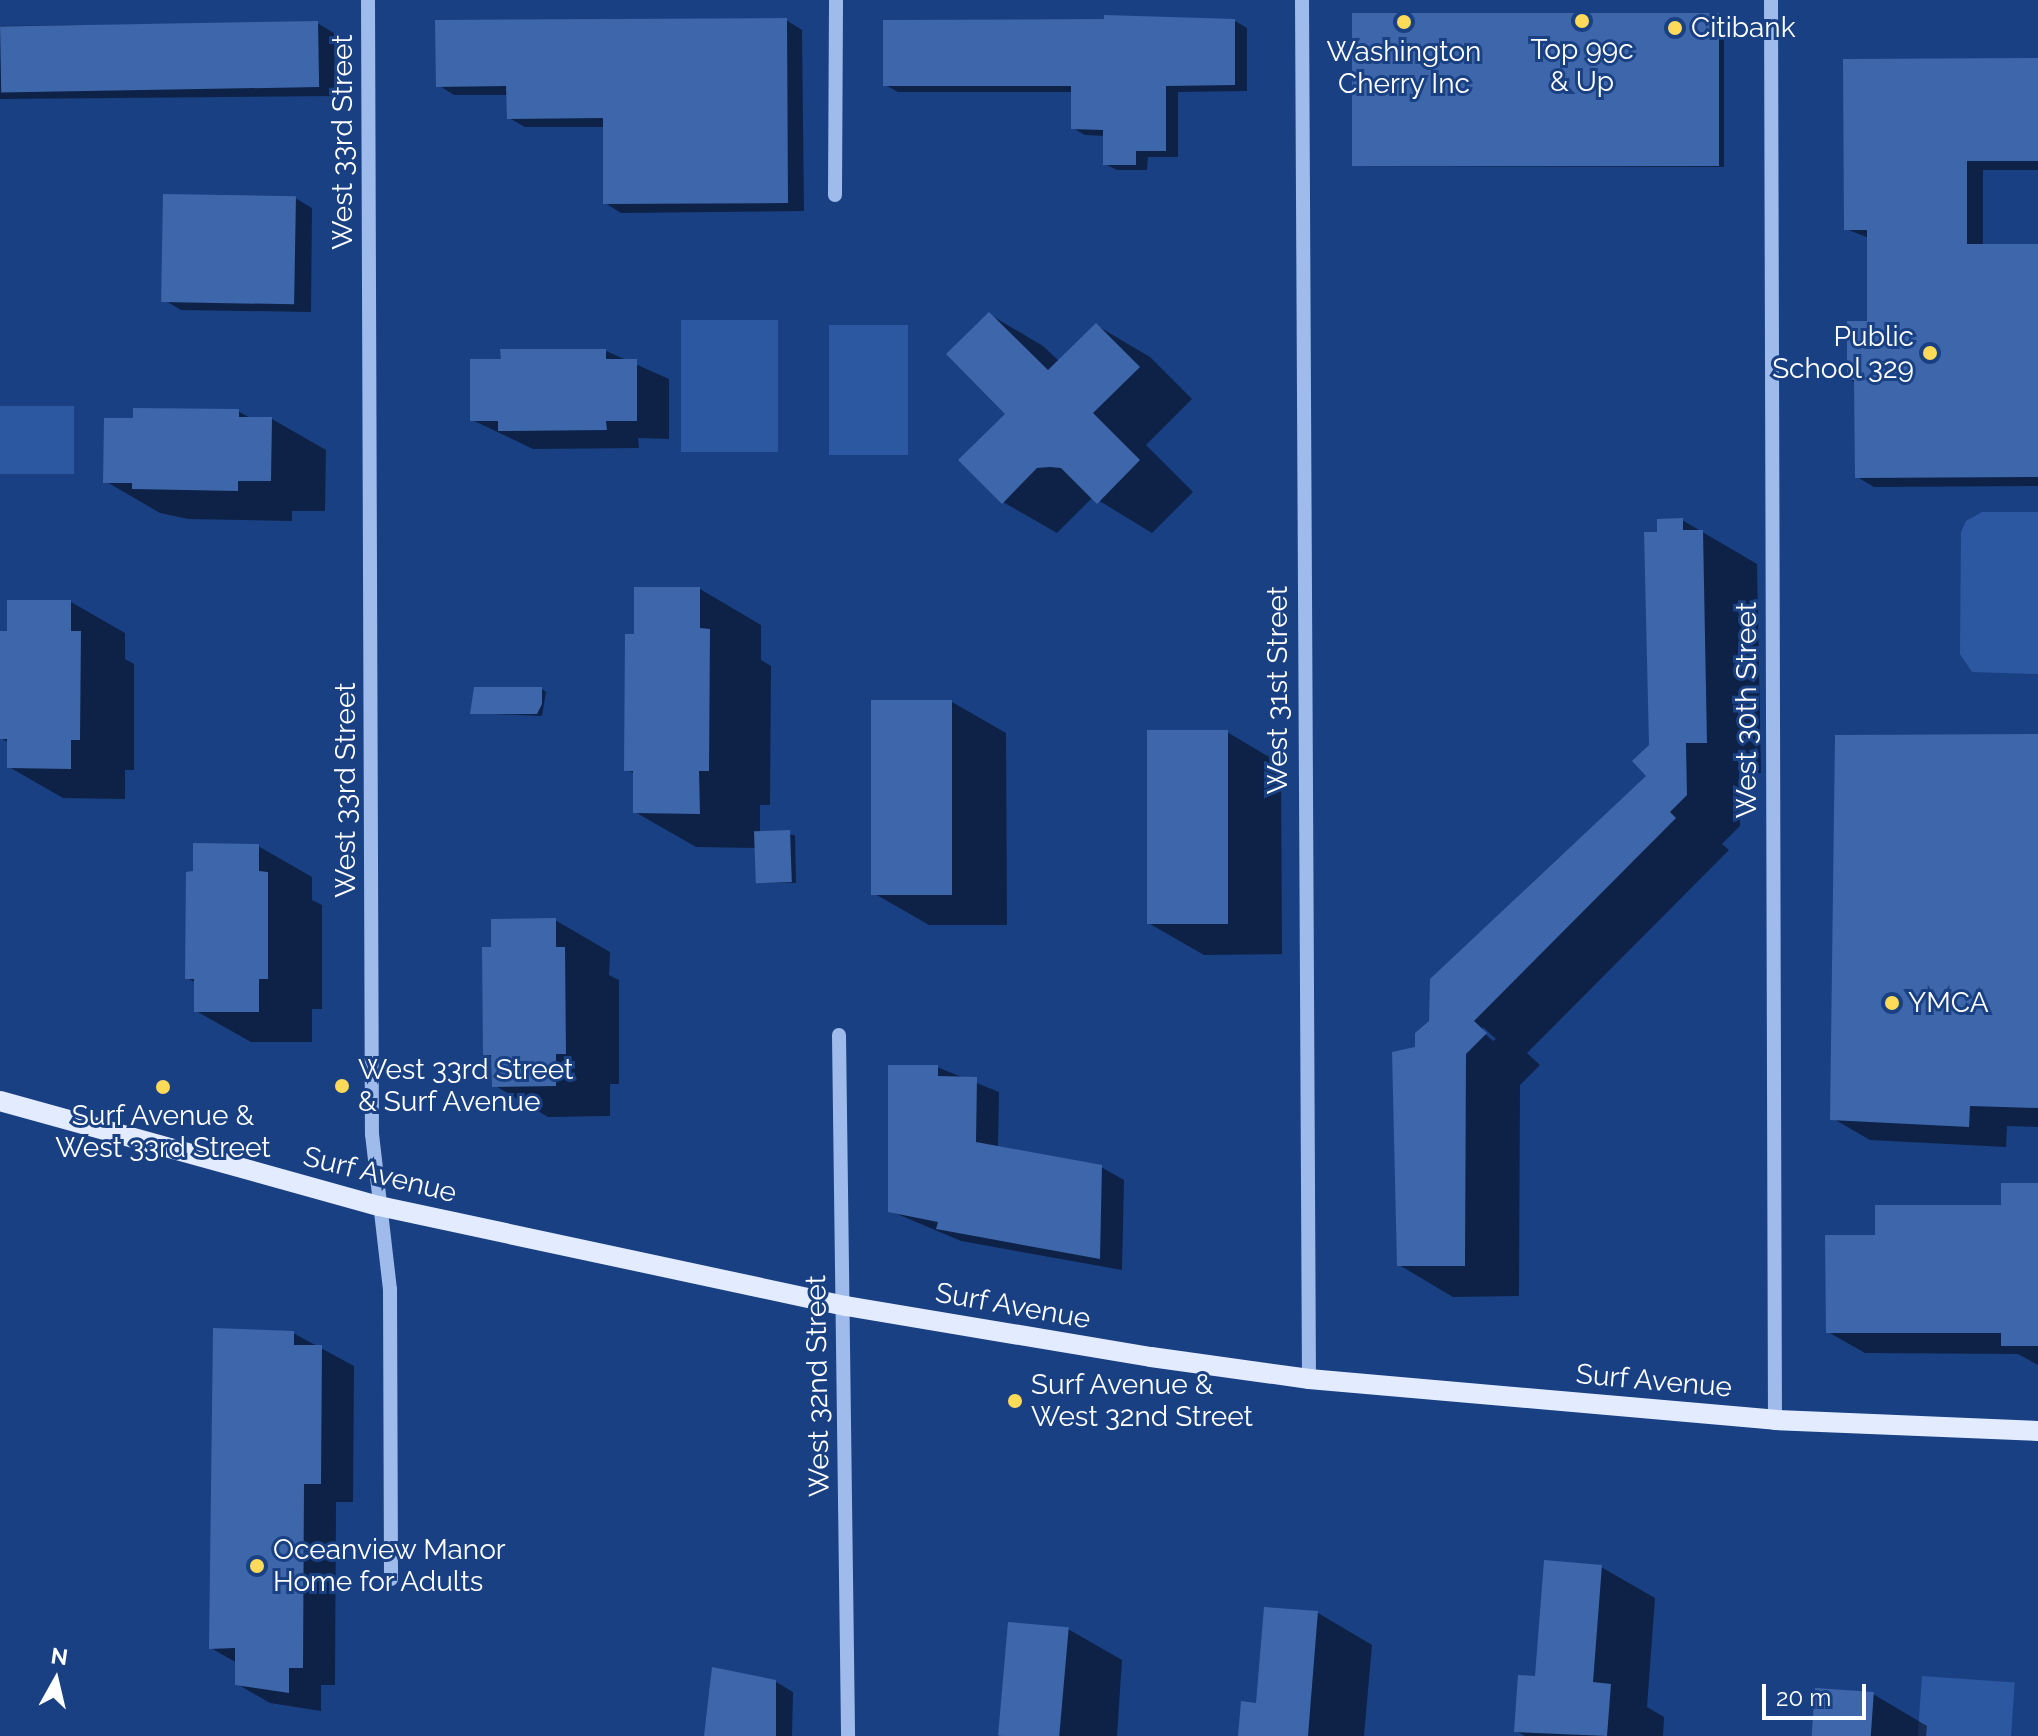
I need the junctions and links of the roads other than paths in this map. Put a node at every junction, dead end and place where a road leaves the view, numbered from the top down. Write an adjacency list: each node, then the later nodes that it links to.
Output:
1 (368, 0): 8 (street, West 33rd Street)
2 (836, 0): 5 (street)
3 (1302, 0): 10 (street, West 31st Street)
4 (1771, 0): 11 (street, West 30th Street)
5 (835, 195)
6 (839, 1035): 9 (street, West 32nd Street)
7 (0, 1101): 8 (main road, Surf Avenue)
8 (379, 1206): 9 (main road, Surf Avenue); 13 (street, West 33rd Street)
9 (846, 1306): 10 (main road, Surf Avenue); 14 (street, West 32nd Street)
10 (1309, 1379): 11 (main road, Surf Avenue)
11 (1775, 1420): 12 (main road, Surf Avenue)
12 (2038, 1431)
13 (391, 1579)
14 (848, 1736)

